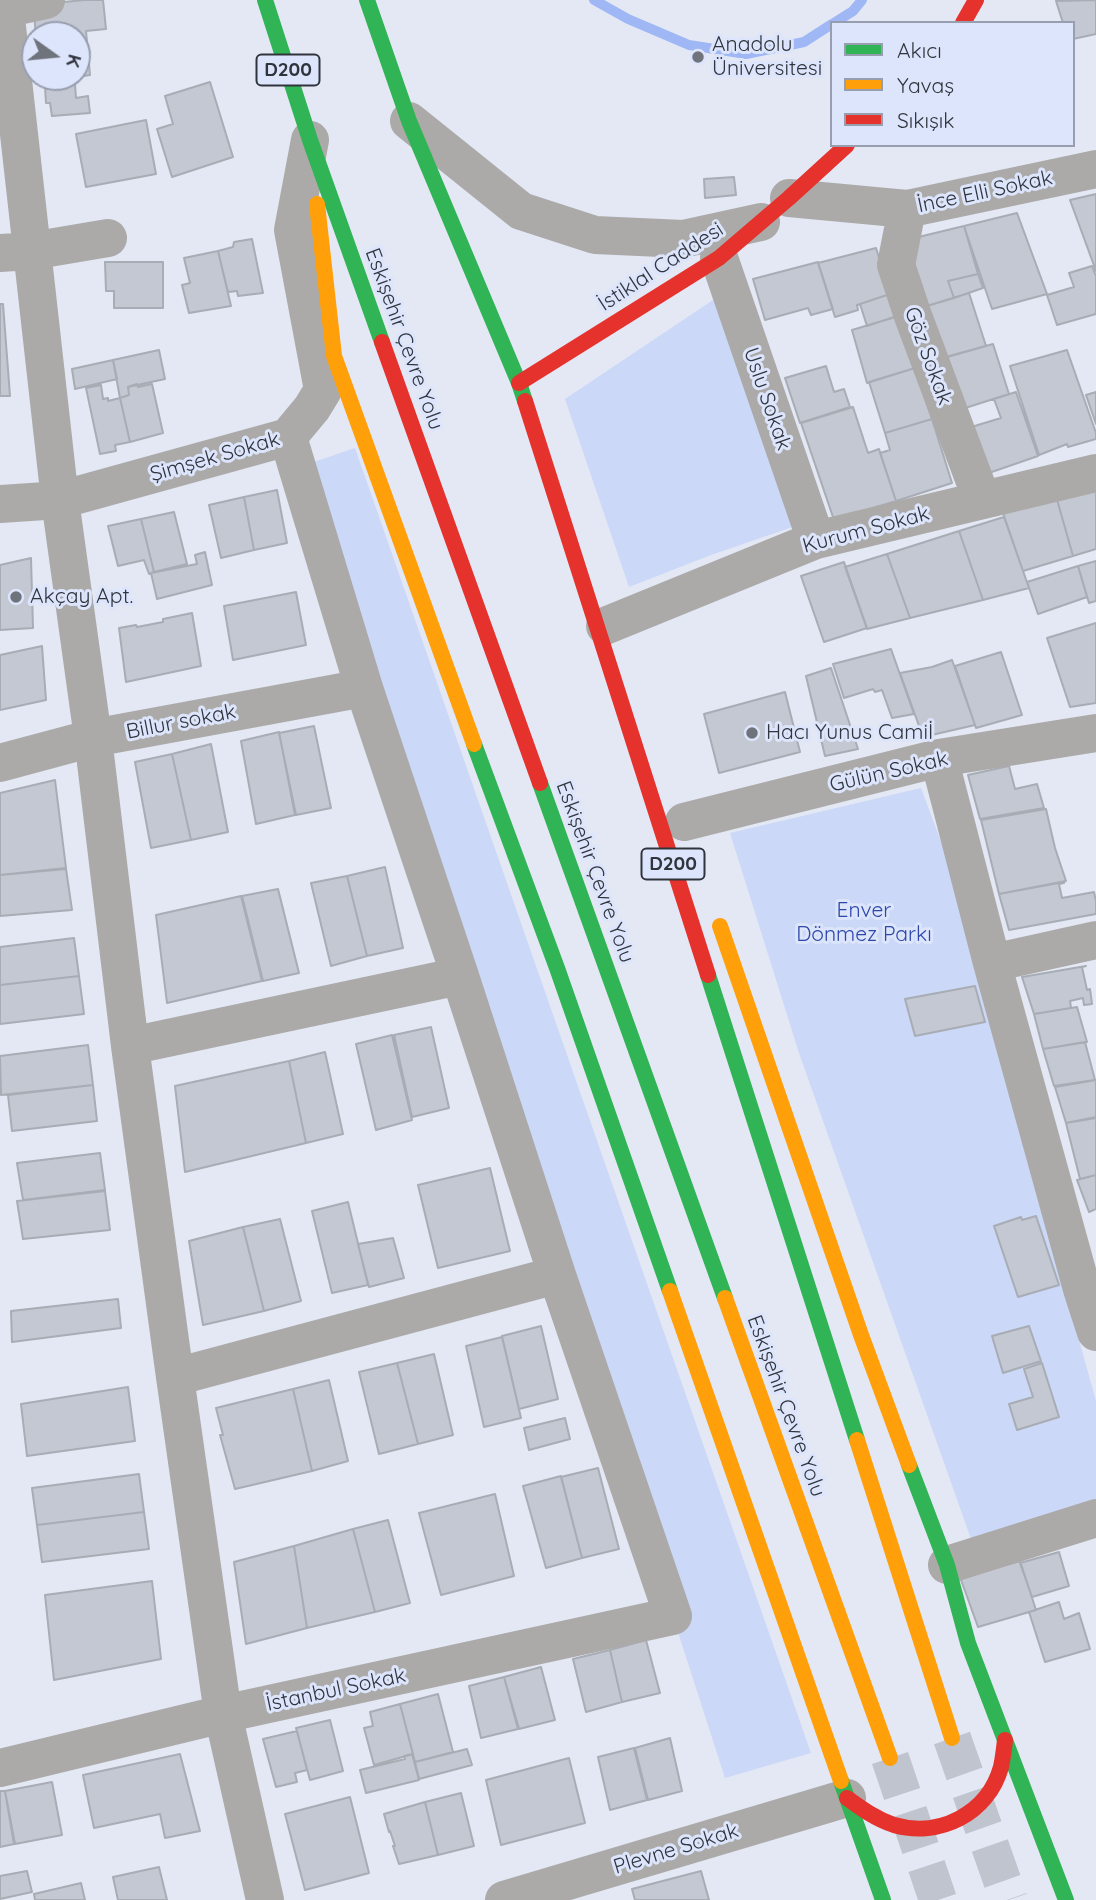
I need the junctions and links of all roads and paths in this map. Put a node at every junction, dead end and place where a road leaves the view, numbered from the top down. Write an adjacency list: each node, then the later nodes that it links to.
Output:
1 (46, 0): 5 (street)
2 (265, 0): 8 (main road, Eskişehir Çevre Yolu / D200)
3 (367, 0): 7 (main road, D200)
4 (976, 0): 6 (main road)
5 (4, 6): 14 (street)
6 (964, 21)
7 (409, 121): 12 (street, İnce Elli Sokak); 16 (main road, D200)
8 (310, 140): 17 (street, Şimşek Sokak); 44 (main road, Eskişehir Çevre Yolu / D200); 46 (main road)
9 (845, 147): 12 (main road, İstiklal Caddesi)
10 (1096, 169): 11 (street, İnce Elli Sokak)
11 (907, 209): 12 (street, İnce Elli Sokak); 20 (street, Göz Sokak)
12 (775, 210): 15 (main road, İstiklal Caddesi)
13 (108, 238): 14 (street)
14 (15, 252): 19 (street)
15 (719, 258): 16 (main road, İstiklal Caddesi); 22 (street, Uslu Sokak)
16 (519, 383): 23 (main road); 42 (main road, D200)
17 (288, 437): 19 (street, Şimşek Sokak); 24 (street)
18 (1096, 473): 20 (street, Kurum Sokak)
19 (60, 500): 21 (street, Şimşek Sokak); 26 (street)
20 (982, 500): 22 (street, Kurum Sokak)
21 (0, 504)
22 (816, 540): 23 (street, Kurum Sokak)
23 (612, 637)
24 (364, 688): 26 (street, Billur sokak); 33 (street)
25 (1096, 733): 27 (street, Gülün Sokak)
26 (93, 738): 28 (street, Billur sokak); 34 (street)
27 (939, 758): 29 (street, Gülün Sokak); 32 (street)
28 (0, 763)
29 (684, 822)
30 (714, 909): 40 (main road)
31 (1096, 940): 32 (street)
32 (992, 963): 36 (street)
33 (460, 976): 34 (street); 35 (street)
34 (130, 1046): 38 (street)
35 (557, 1275): 38 (street); 41 (street, İstanbul Sokak)
36 (1089, 1287): 37 (street)
37 (1096, 1332)
38 (175, 1377): 41 (street)
39 (1096, 1518): 40 (street)
40 (947, 1565): 43 (main road)
41 (223, 1714): 45 (street, İstanbul Sokak); 47 (street)
42 (951, 1738)
43 (1005, 1740): 46 (main road); 50 (main road)
44 (890, 1758)
45 (0, 1768)
46 (847, 1798): 48 (street, Plevne Sokak); 49 (main road)
47 (265, 1900)
48 (504, 1900)
49 (883, 1900)
50 (1066, 1900)

